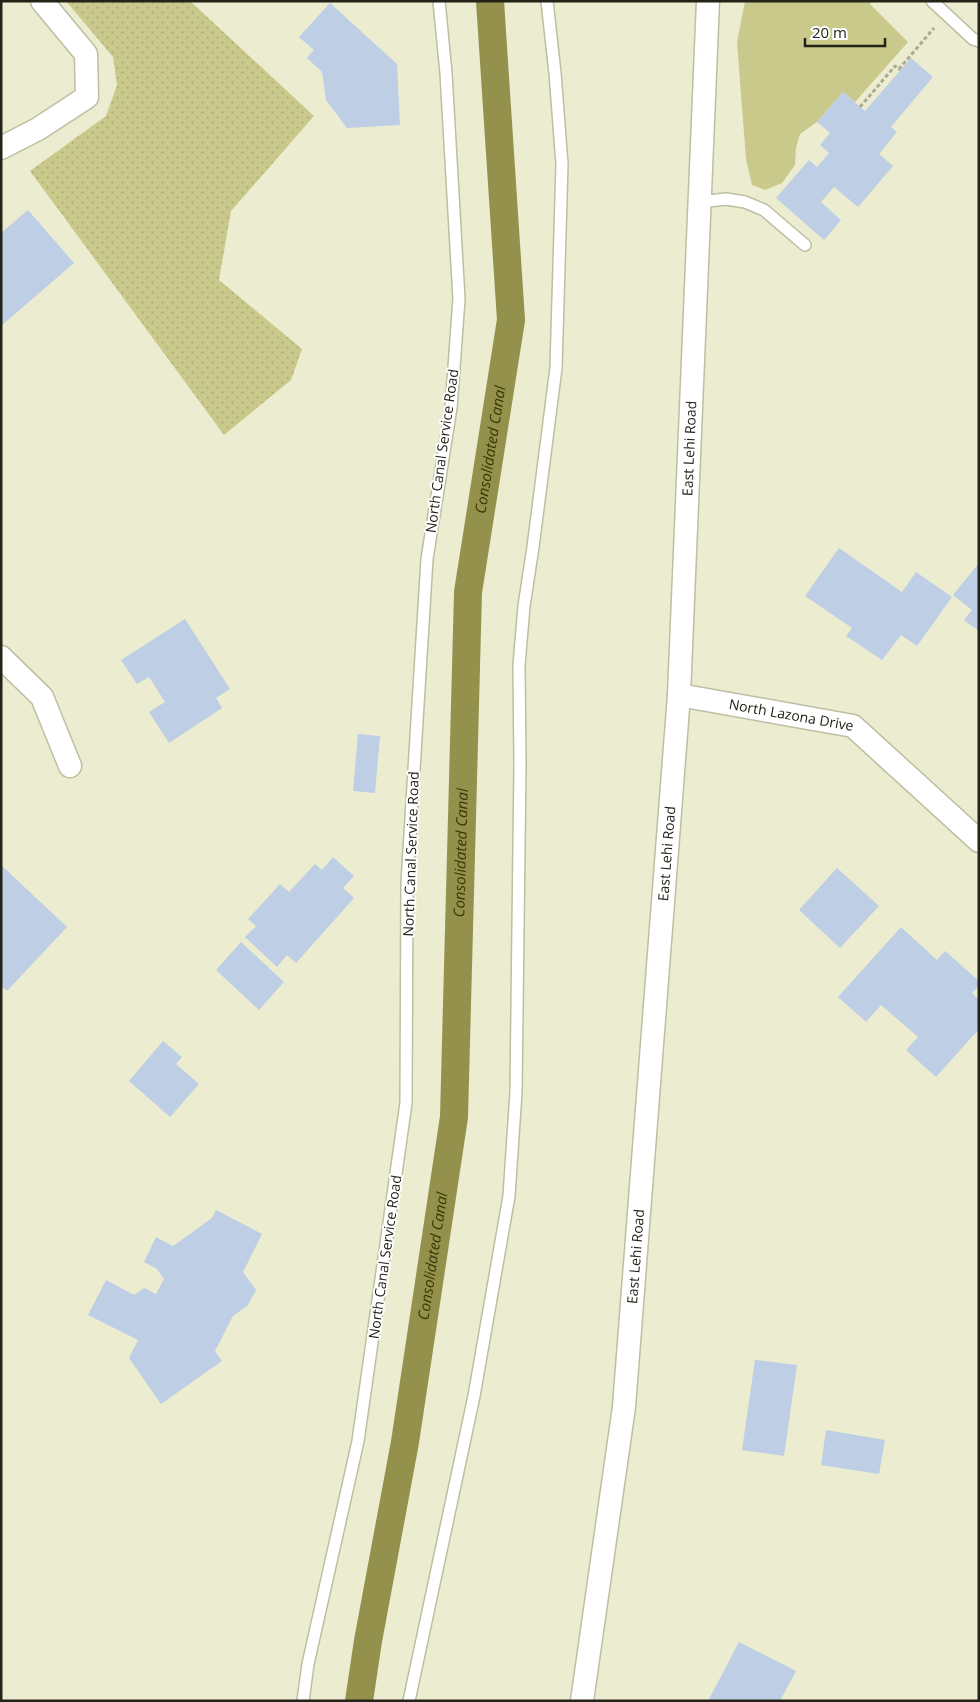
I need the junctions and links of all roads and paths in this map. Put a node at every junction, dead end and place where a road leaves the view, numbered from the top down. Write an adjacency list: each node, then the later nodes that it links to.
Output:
1 (42, 1): 9 (street)
2 (440, 1): 16 (lane, North Canal Service Road)
3 (547, 1): 17 (lane)
4 (708, 1): 10 (street, East Lehi Road)
5 (932, 1): 6 (lane)
6 (946, 14): 7 (lane); 8 (path)
7 (979, 40)
8 (860, 106)
9 (1, 148)
10 (700, 202): 11 (lane); 13 (street, East Lehi Road)
11 (805, 245)
12 (1, 657): 14 (street)
13 (679, 695): 15 (street, North Lazona Drive); 18 (street, East Lehi Road)
14 (70, 766)
15 (979, 841)
16 (303, 1701)
17 (410, 1701)
18 (582, 1701)

